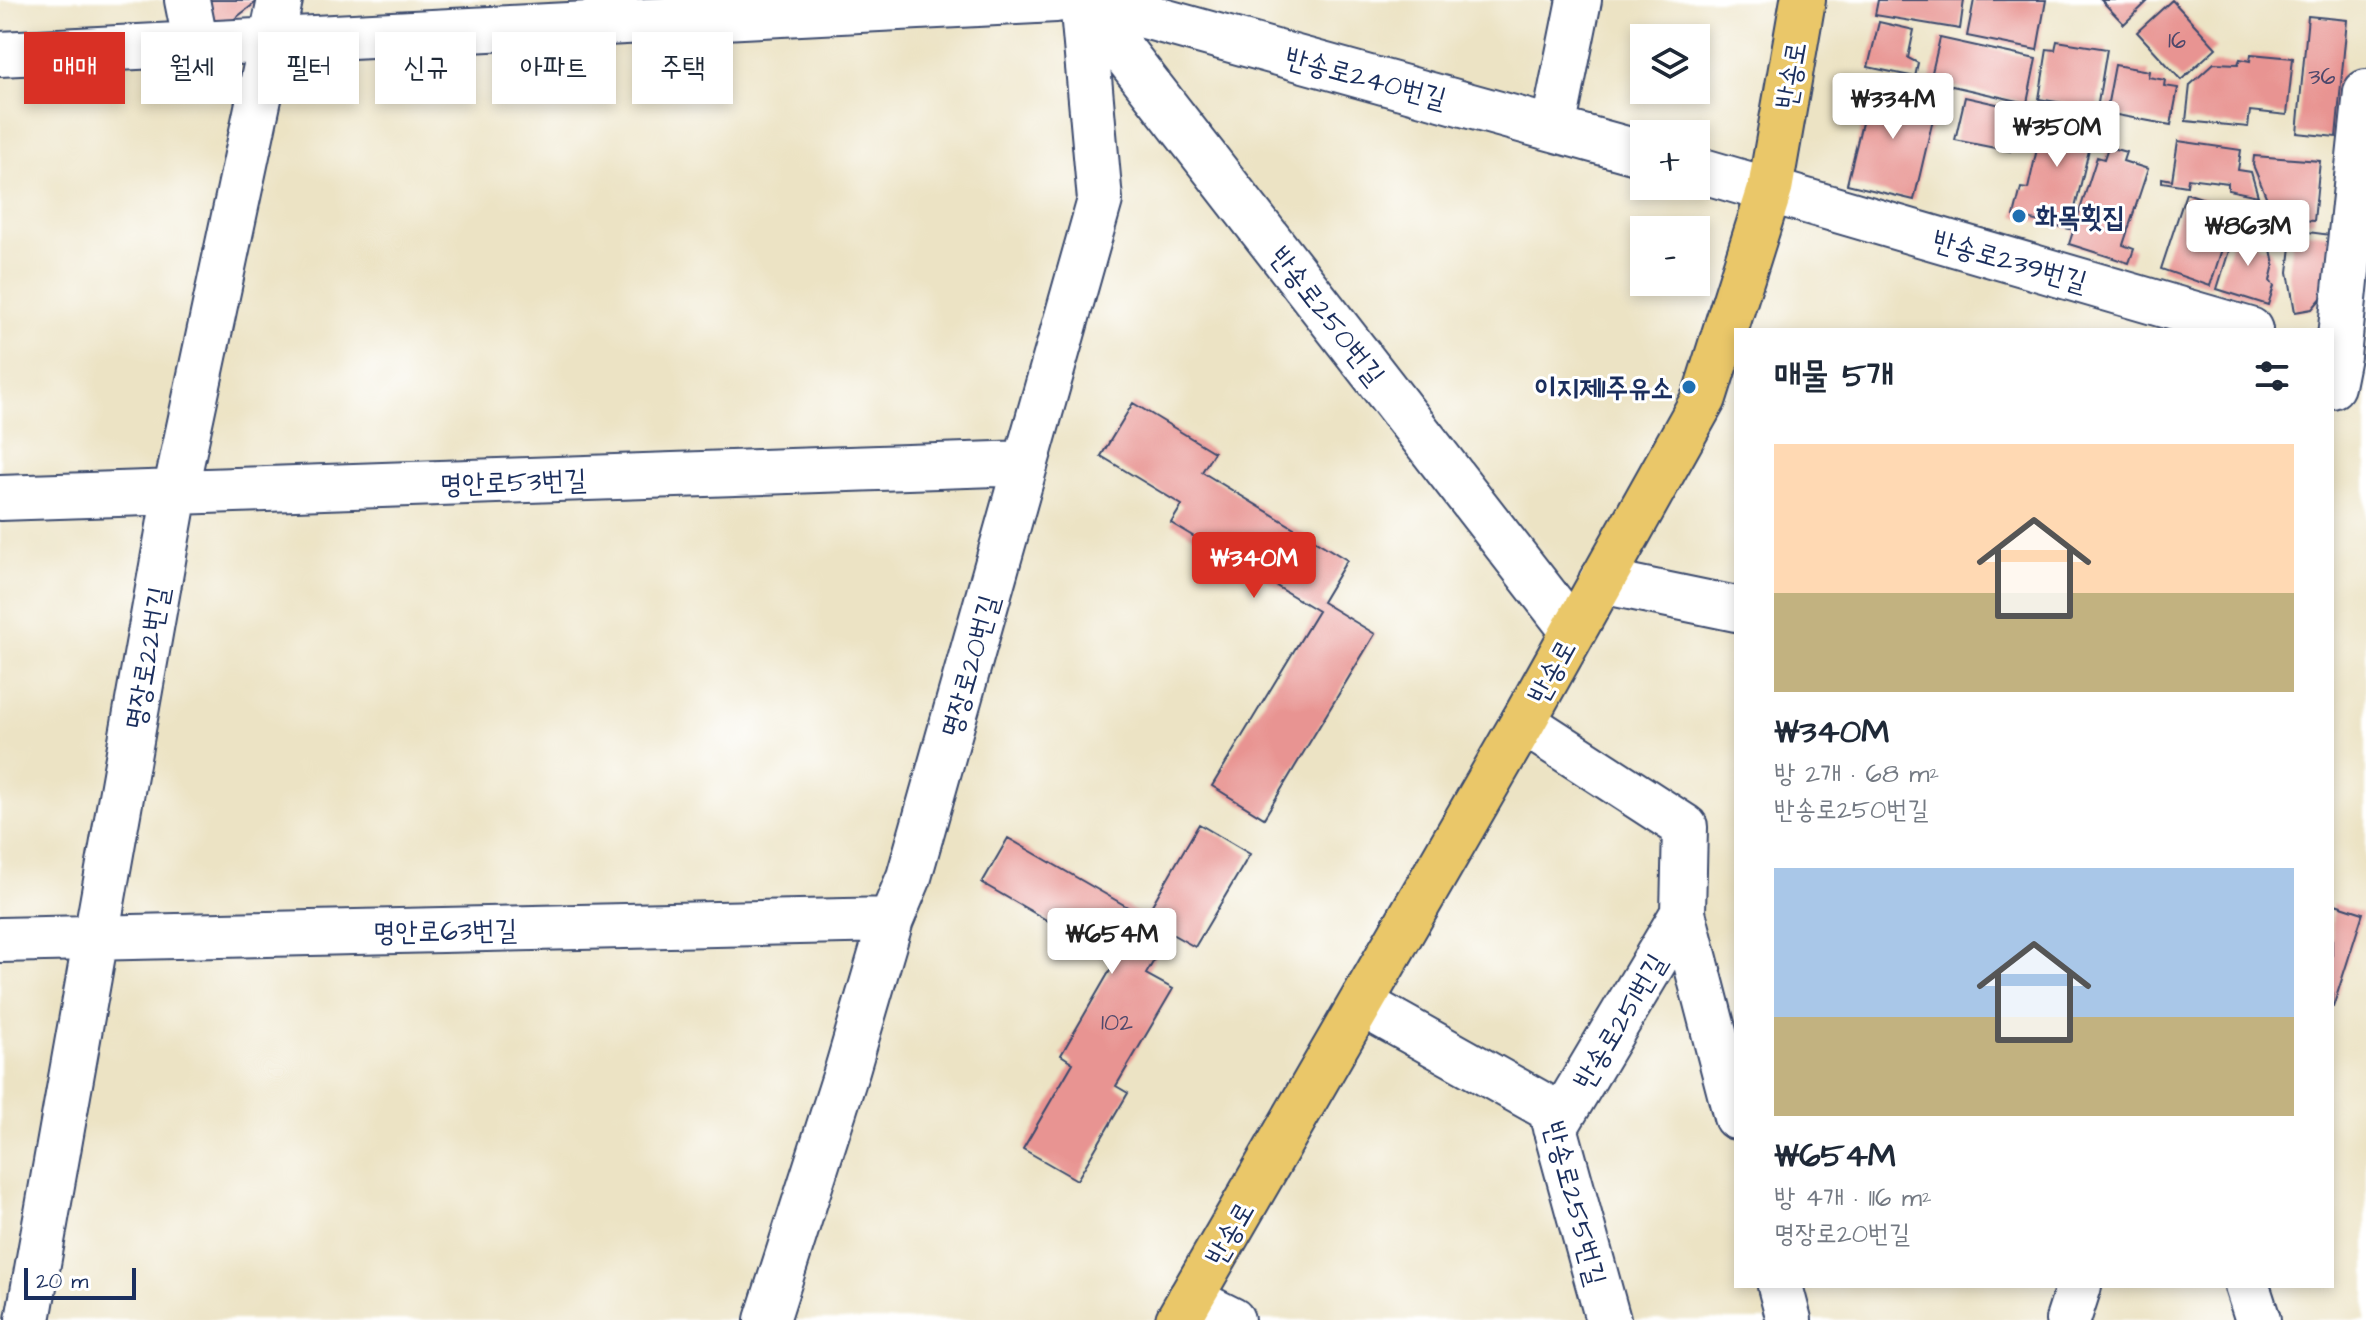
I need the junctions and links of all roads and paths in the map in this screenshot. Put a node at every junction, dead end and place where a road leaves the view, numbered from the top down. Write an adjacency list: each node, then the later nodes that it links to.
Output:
1 (187, 0): 7 (street)
2 (1056, 0): 6 (street)
3 (1084, 0): 12 (street, 반송로240번길); 18 (street, 명장로20번길); 23 (street, 반송로250번길)
4 (1579, 0): 12 (street)
5 (1803, 0): 15 (main road, 반송로)
6 (276, 21): 8 (street); 19 (street, 명장로22번길)
7 (193, 32)
8 (239, 32)
9 (141, 48): 10 (street)
10 (0, 54)
11 (2366, 92): 17 (street)
12 (1553, 129): 13 (street, 반송로240번길)
13 (1630, 150)
14 (1710, 173): 15 (street)
15 (1770, 189): 16 (street, 반송로239번길); 21 (main road, 반송로)
16 (2243, 328)
17 (2334, 365)
18 (1026, 463): 19 (street, 명안로53번길); 26 (street, 명장로20번길)
19 (175, 493): 20 (street, 명안로53번길); 27 (street, 명장로22번길)
20 (0, 498)
21 (1601, 581): 22 (street); 23 (main road, 반송로)
22 (1734, 609)
23 (1573, 631): 24 (main road, 반송로)
24 (1523, 722): 25 (street, 반송로251번길); 29 (main road, 반송로)
25 (1683, 913): 30 (street, 반송로251번길); 31 (street, 반송로251번길)
26 (891, 920): 27 (street, 명안로63번길); 37 (street, 명장로20번길)
27 (97, 938): 28 (street, 명안로63번길); 36 (street, 명장로22번길)
28 (0, 940)
29 (1362, 1004): 31 (street, 반송로255번길); 35 (main road, 반송로)
30 (1734, 1109)
31 (1555, 1128): 39 (street, 반송로255번길)
32 (1781, 1288): 40 (street)
33 (2078, 1288): 41 (street)
34 (2248, 1288): 42 (street)
35 (1184, 1309): 38 (street, 반송로)
36 (28, 1320)
37 (767, 1320)
38 (1232, 1320)
39 (1608, 1320)
40 (1789, 1320)
41 (2068, 1320)
42 (2258, 1320)

